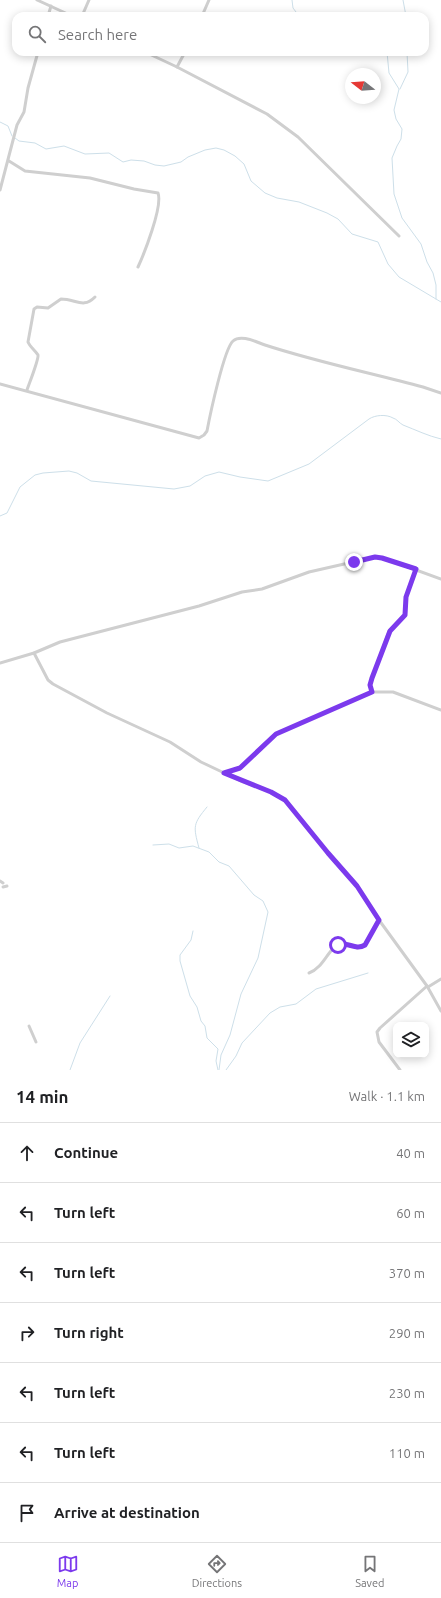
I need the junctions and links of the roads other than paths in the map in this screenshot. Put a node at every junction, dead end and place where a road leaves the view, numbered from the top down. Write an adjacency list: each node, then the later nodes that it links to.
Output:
1 (37, 0): 4 (street)
2 (89, 0): 7 (street)
3 (209, 0): 8 (street)
4 (51, 6): 5 (street); 6 (street)
5 (49, 12)
6 (64, 12)
7 (84, 12)
8 (204, 12)
9 (37, 56): 13 (street)
10 (154, 56): 12 (street)
11 (183, 56): 12 (street)
12 (178, 67): 15 (street)
13 (9, 161): 14 (street); 16 (street)
14 (0, 190)
15 (399, 236)
16 (138, 267)
17 (95, 297): 19 (street)
18 (0, 384): 19 (street)
19 (27, 390): 20 (street)
20 (441, 393)
21 (416, 569): 22 (street); 23 (street); 25 (street)
22 (441, 579)
23 (34, 653): 24 (street); 27 (street)
24 (0, 663)
25 (372, 692): 26 (street); 27 (street)
26 (441, 710)
27 (224, 773): 30 (street)
28 (7, 886): 29 (street)
29 (3, 888)
30 (379, 920): 31 (street); 33 (street)
31 (309, 973)
32 (441, 979): 33 (street)
33 (427, 986): 34 (street); 37 (street)
34 (441, 1011)
35 (29, 1026): 36 (street)
36 (36, 1042)
37 (400, 1070)

